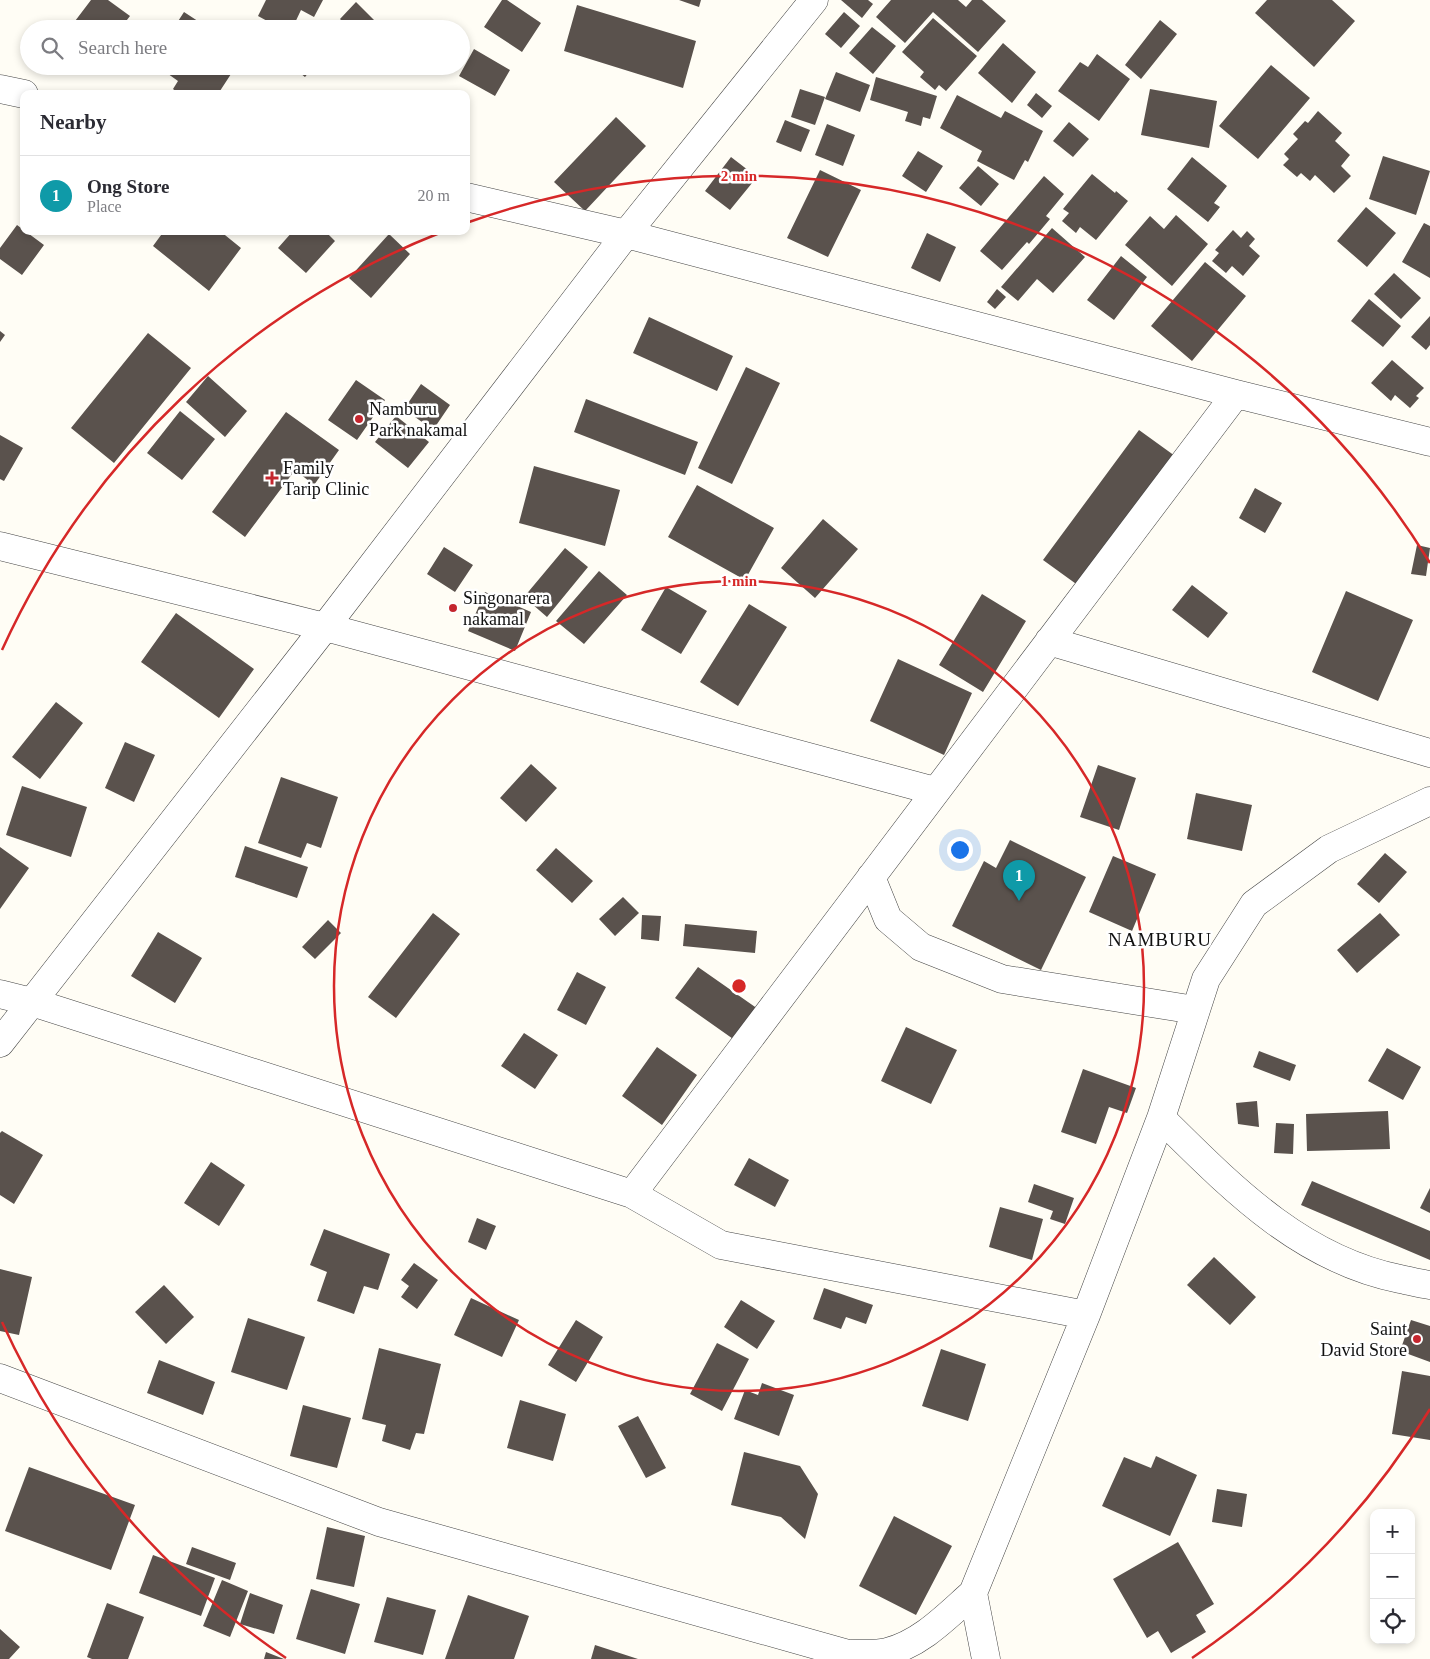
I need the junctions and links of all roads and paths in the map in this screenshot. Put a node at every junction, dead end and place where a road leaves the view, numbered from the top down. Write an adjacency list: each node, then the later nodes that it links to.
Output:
1 (814, 0): 5 (street)
2 (0, 89): 3 (street)
3 (20, 93)
4 (470, 198): 5 (street)
5 (626, 234): 6 (street); 9 (street)
6 (1236, 394): 7 (street); 10 (street)
7 (1430, 442)
8 (0, 546): 9 (street)
9 (325, 626): 12 (street); 16 (street)
10 (1049, 641): 11 (street); 12 (street)
11 (1430, 752)
12 (936, 791): 14 (street)
13 (1430, 801): 17 (street)
14 (871, 877): 17 (street); 20 (street)
15 (0, 994): 16 (street)
16 (32, 1002): 18 (street); 20 (street)
17 (1195, 1010): 19 (street)
18 (0, 1043)
19 (1161, 1118): 21 (street); 22 (street)
20 (632, 1194): 22 (street)
21 (1430, 1285)
22 (1086, 1315): 24 (street)
23 (0, 1378): 24 (street)
24 (973, 1593): 25 (street)
25 (986, 1659)

